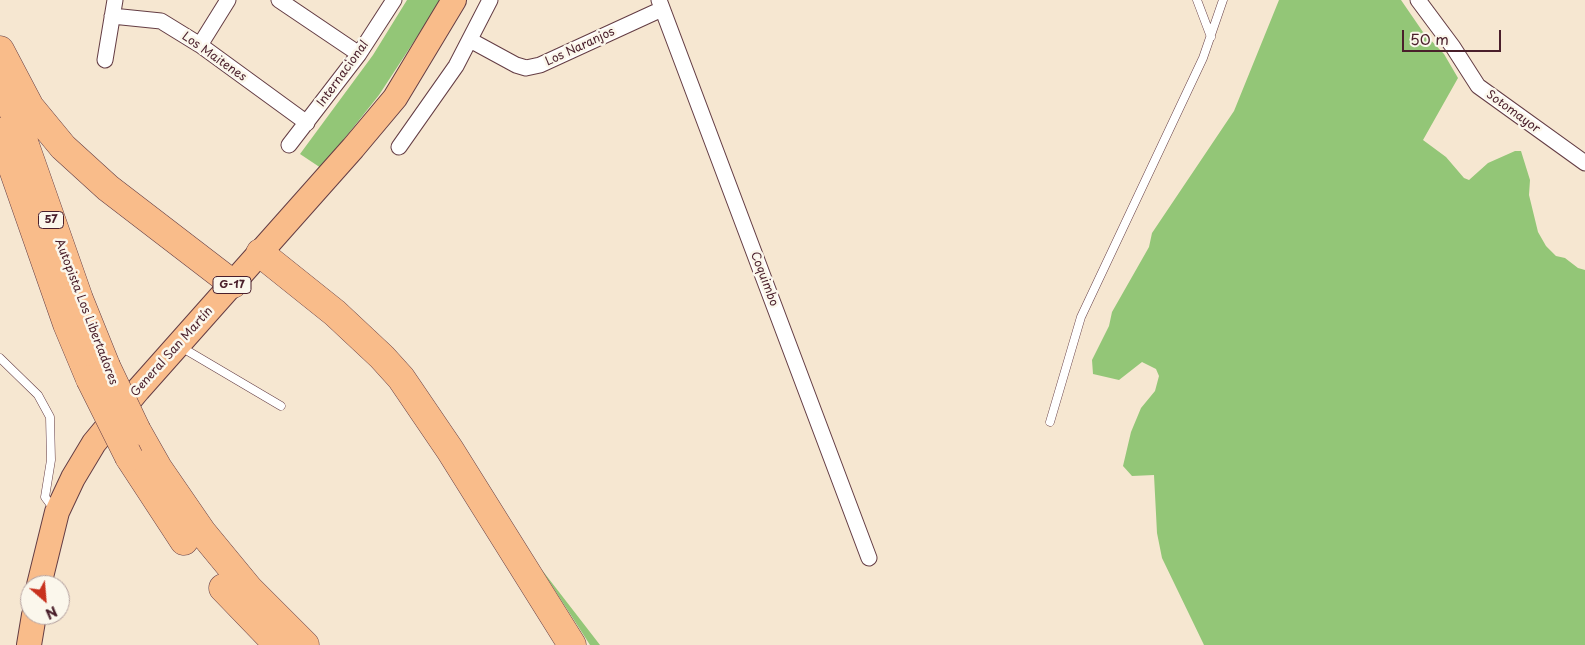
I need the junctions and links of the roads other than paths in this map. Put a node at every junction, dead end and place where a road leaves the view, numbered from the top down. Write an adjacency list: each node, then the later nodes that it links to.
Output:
1 (115, 0): 11 (street)
2 (228, 0): 14 (street)
3 (279, 0): 16 (street)
4 (394, 0): 16 (street, Internacional)
5 (454, 0): 24 (main road, General San Martín / G-17)
6 (490, 0): 13 (street)
7 (1197, 0): 12 (lane)
8 (1223, 0): 12 (lane)
9 (1418, 0): 23 (street, Sotomayor)
10 (661, 4): 13 (street, Los Naranjos); 32 (street, Coquimbo)
11 (112, 16): 14 (street, Los Maitenes); 17 (street)
12 (1211, 37): 30 (lane)
13 (470, 40): 22 (street)
14 (200, 45): 19 (street, Los Maitenes)
15 (0, 50): 25 (highway)
16 (359, 54): 19 (street, Internacional)
17 (105, 60)
18 (0, 73): 28 (highway, Autopista Los Libertadores / 57)
19 (306, 123): 21 (street, Internacional)
20 (0, 132): 28 (highway, Autopista Los Libertadores / 57)
21 (289, 145)
22 (399, 147)
23 (1585, 163)
24 (260, 254): 25 (main road, General San Martín / G-17); 38 (highway)
25 (233, 284): 26 (main road, General San Martín / G-17)
26 (178, 345): 29 (lane); 31 (main road, General San Martín / G-17)
27 (0, 358): 31 (lane)
28 (98, 372): 36 (highway, Autopista Los Libertadores / 57, bridge); 37 (highway, Autopista Los Libertadores / 57, bridge)
29 (281, 406)
30 (1050, 422)
31 (57, 512): 33 (main road, General San Martín / G-17)
32 (869, 558)
33 (41, 575)
34 (32, 625): 35 (main road)
35 (29, 645)
36 (278, 645)
37 (305, 645)
38 (572, 645)

